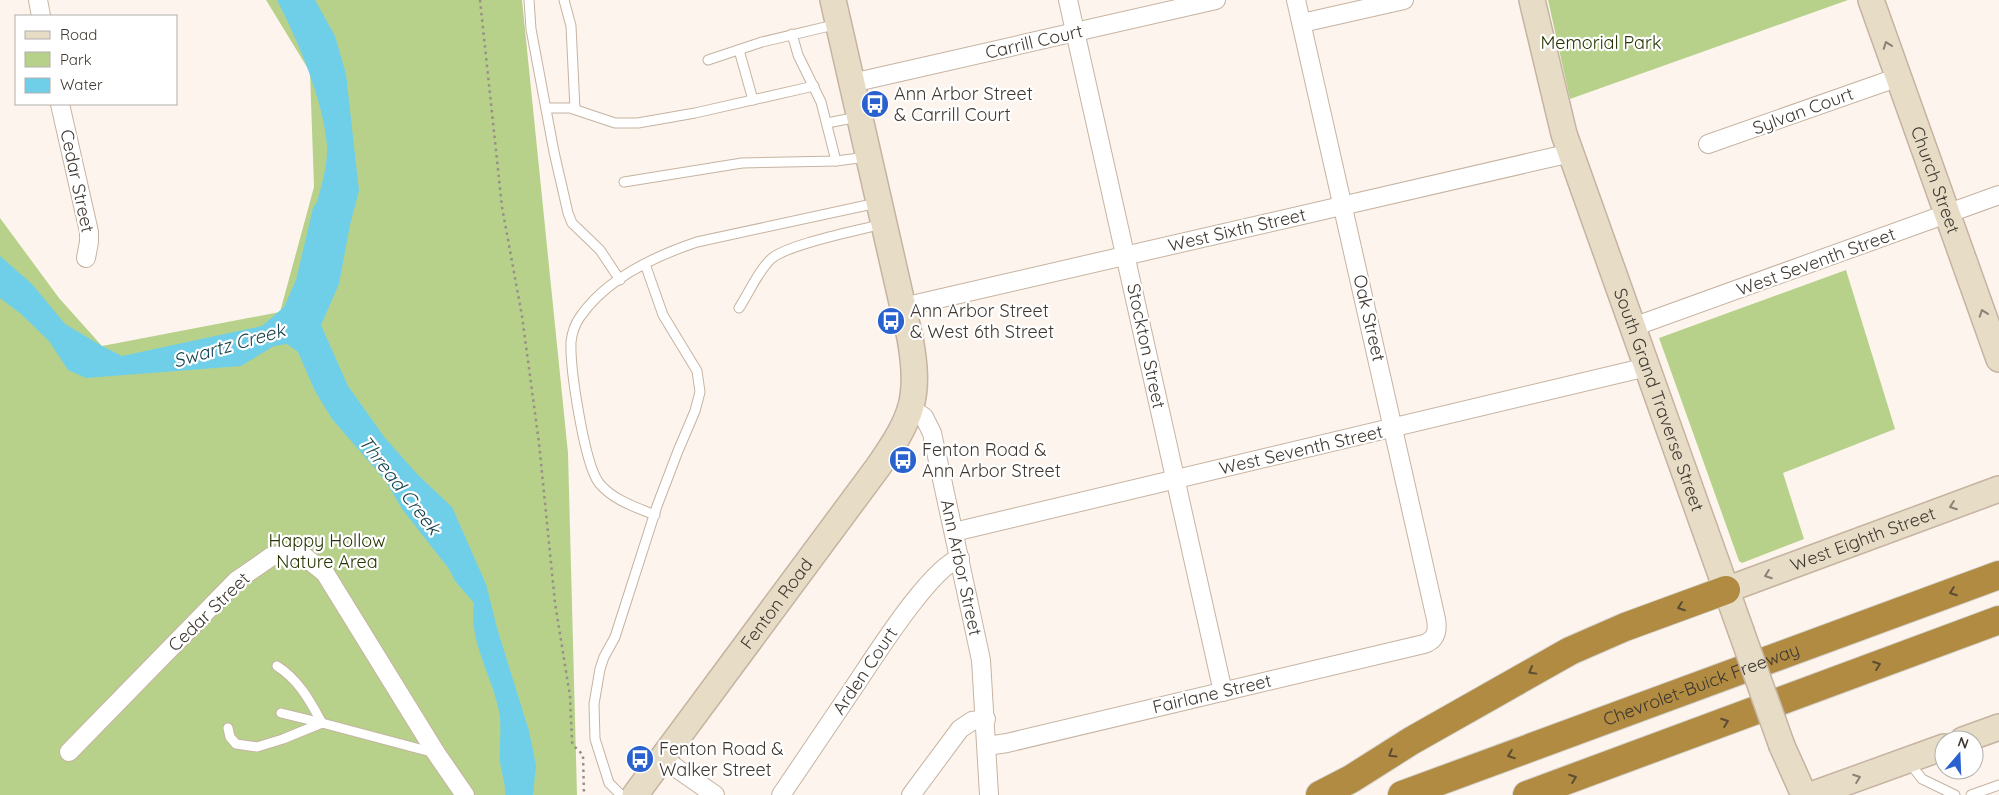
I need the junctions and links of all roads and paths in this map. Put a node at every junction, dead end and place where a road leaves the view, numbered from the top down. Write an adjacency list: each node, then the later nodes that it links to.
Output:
1 (38, 0): 12 (street)
2 (480, 0): 72 (path)
3 (529, 0): 23 (lane)
4 (564, 0): 24 (lane)
5 (1068, 0): 14 (street, Stockton Street)
6 (1216, 0): 14 (street, Carrill Court)
7 (1296, 0): 13 (street, Oak Street)
8 (1404, 0): 13 (street)
9 (1532, 0): 28 (main road, South Grand Traverse Street)
10 (1871, 0): 18 (main road, Church Street, one-way to 10)
11 (836, 12): 15 (lane); 19 (main road)
12 (41, 15)
13 (1302, 23): 33 (street, Oak Street)
14 (1076, 33): 19 (street, Carrill Court); 36 (street, Stockton Street)
15 (792, 34): 16 (lane); 20 (lane)
16 (739, 50): 17 (lane); 21 (lane)
17 (708, 60)
18 (1898, 77): 27 (street, Sylvan Court); 35 (main road, Church Street)
19 (852, 83): 25 (main road)
20 (814, 86): 21 (lane); 26 (lane)
21 (753, 100): 24 (lane)
22 (60, 105): 37 (street, Cedar Street)
23 (546, 108): 24 (lane); 39 (lane)
24 (575, 109)
25 (860, 117): 26 (lane); 29 (main road)
26 (827, 123): 30 (lane)
27 (1708, 144)
28 (1571, 153): 33 (street, West Sixth Street); 42 (main road, South Grand Traverse Street)
29 (869, 156): 30 (lane); 34 (main road)
30 (836, 161): 31 (lane)
31 (624, 182)
32 (1999, 195): 35 (street, West Seventh Street)
33 (1344, 206): 36 (street, West Sixth Street); 46 (street, Oak Street)
34 (882, 213): 38 (lane); 40 (main road); 41 (lane)
35 (1948, 214): 42 (street, West Seventh Street); 43 (main road, Church Street, one-way to 35)
36 (1126, 256): 40 (street, West Sixth Street); 47 (street, Stockton Street)
37 (86, 258)
38 (645, 264): 39 (lane); 49 (lane)
39 (620, 280): 49 (lane)
40 (903, 307): 45 (main road)
41 (739, 308)
42 (1633, 327): 44 (main road, South Grand Traverse Street)
43 (1999, 360)
44 (1647, 367): 46 (street, West Seventh Street); 53 (main road, South Grand Traverse Street)
45 (912, 408): 50 (street, Ann Arbor Street); 68 (main road, Fenton Road)
46 (1393, 428): 47 (street, West Seventh Street); 55 (street, Oak Street)
47 (1176, 480): 50 (street, West Seventh Street); 57 (street, Stockton Street)
48 (1999, 489): 53 (main road, West Eighth Street, one-way to 53)
49 (654, 515): 73 (lane)
50 (954, 532): 51 (street, Ann Arbor Street)
51 (960, 558): 59 (street, Ann Arbor Street); 76 (street, Arden Court)
52 (1999, 575): 80 (highway, Chevrolet-Buick Freeway, one-way to 80)
53 (1726, 590): 79 (highway, one-way to 79); 82 (main road, South Grand Traverse Street, bridge)
54 (1999, 620): 81 (highway, one-way to 54)
55 (1435, 636): 57 (street, Fairlane Street)
56 (278, 666): 60 (lane)
57 (1223, 692): 64 (street, Fairlane Street)
58 (281, 713): 60 (lane)
59 (986, 720): 64 (street, Ann Arbor Street); 77 (street)
60 (322, 723): 62 (lane); 67 (lane)
61 (1999, 727): 63 (main road)
62 (228, 728)
63 (1984, 732)
64 (987, 746): 78 (street, Ann Arbor Street)
65 (1934, 750): 69 (main road)
66 (69, 752): 67 (street, Cedar Street)
67 (436, 753): 71 (street, Cedar Street)
68 (662, 758): 74 (main road, Fenton Road); 75 (street)
69 (1907, 759): 83 (main road, one-way to 69); 84 (lane)
70 (1999, 785): 85 (lane)
71 (465, 795)
72 (584, 795)
73 (621, 795)
74 (636, 795)
75 (715, 795)
76 (781, 795)
77 (911, 795)
78 (989, 795)
79 (1320, 795)
80 (1402, 795)
81 (1527, 795)
82 (1804, 795)
83 (1811, 795)
84 (1955, 795)
85 (1971, 795)

